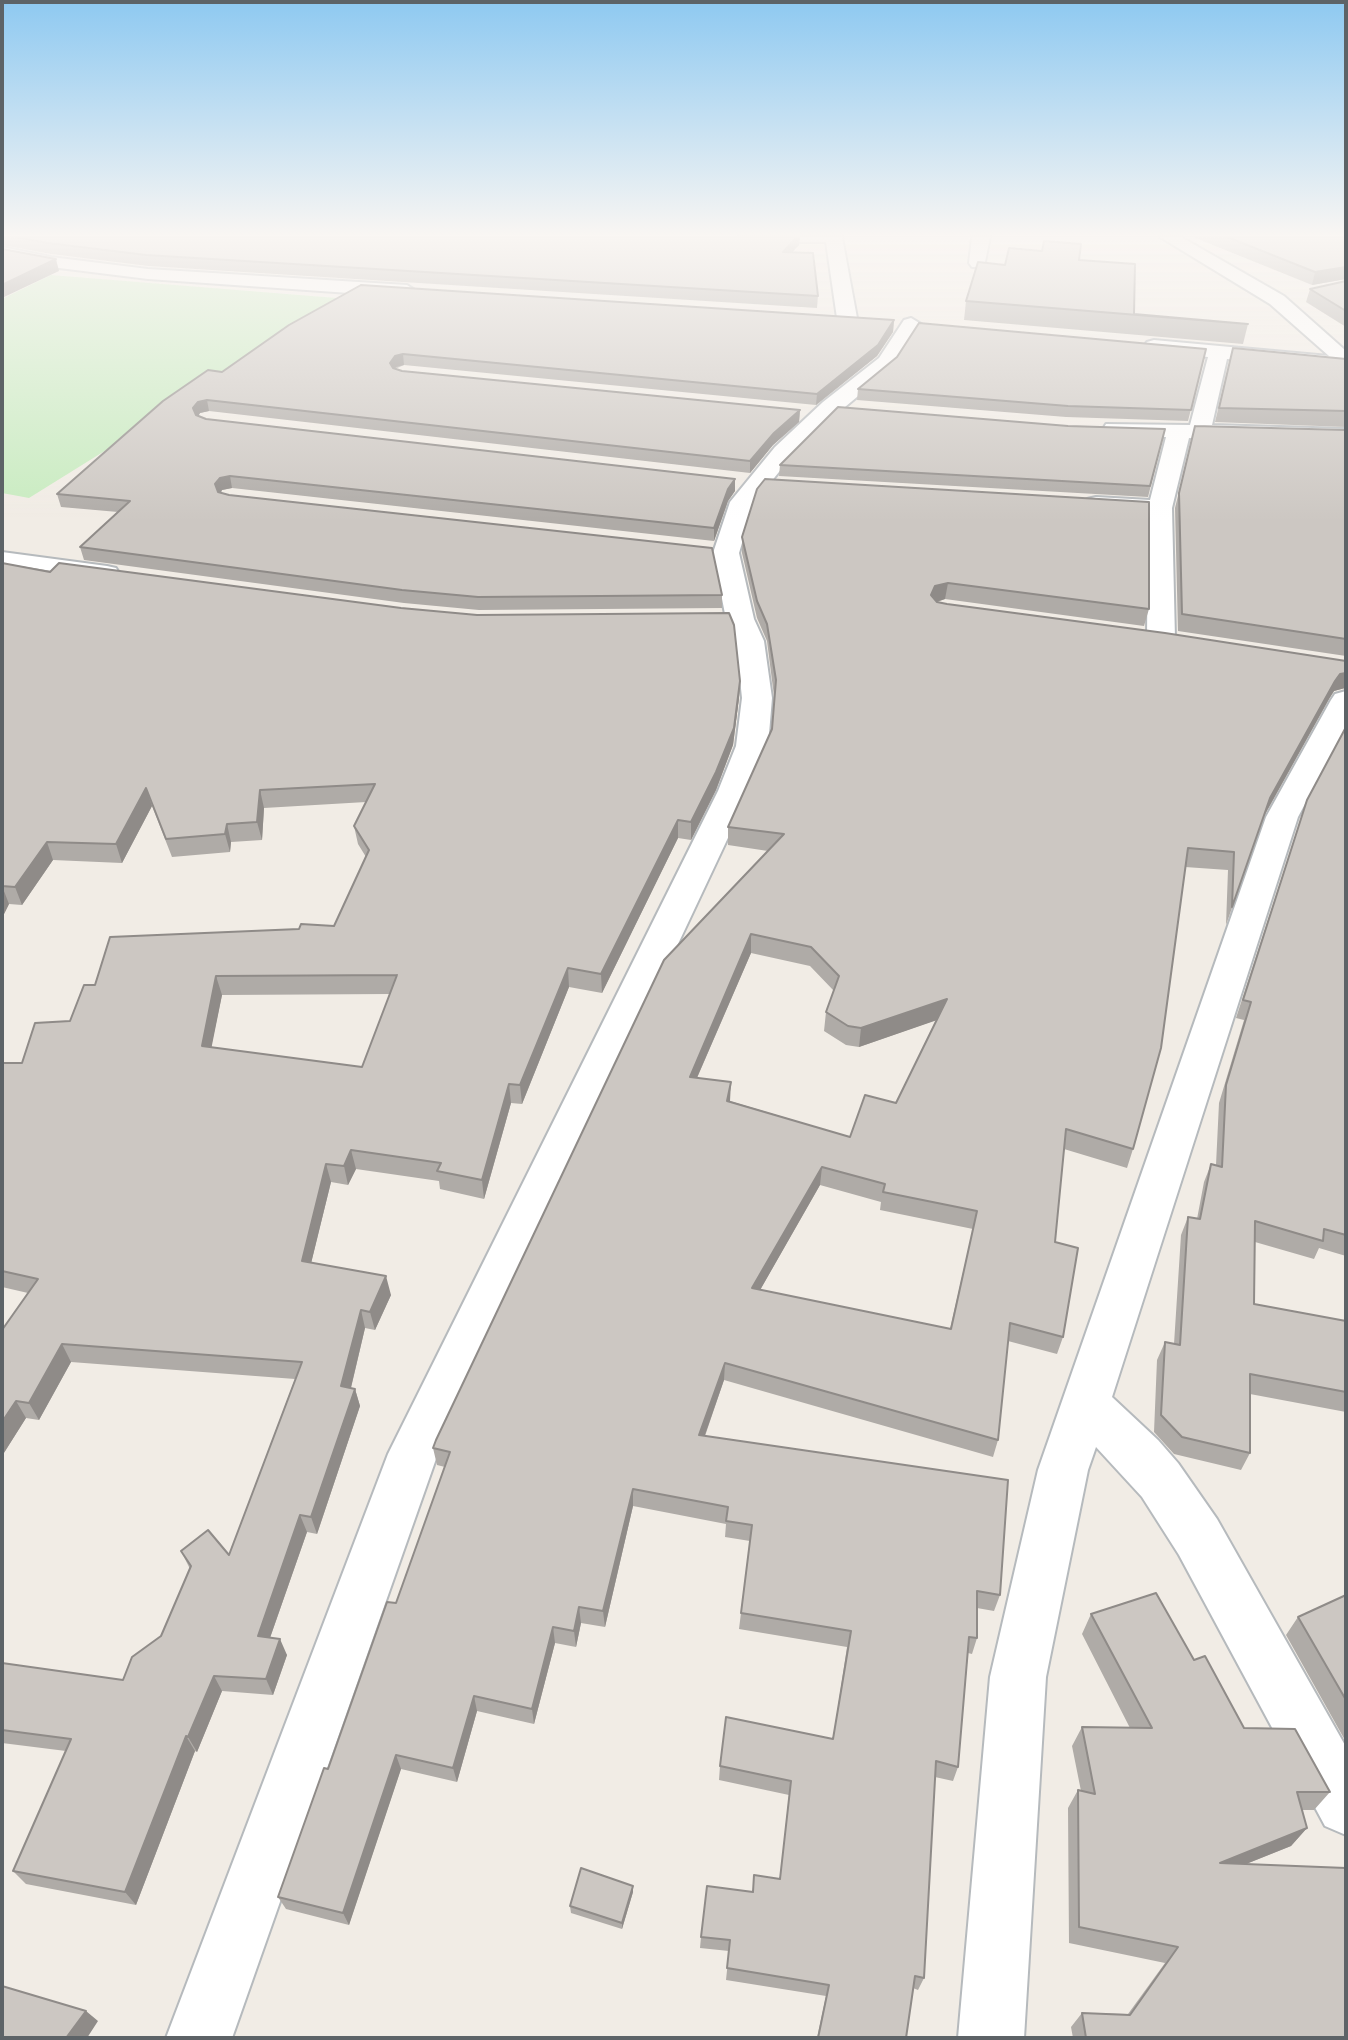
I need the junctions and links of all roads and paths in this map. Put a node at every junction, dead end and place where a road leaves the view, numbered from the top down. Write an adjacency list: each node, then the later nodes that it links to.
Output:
1 (902, 332): 17 (street)
2 (1313, 332): 5 (street)
3 (1137, 344): 4 (street)
4 (1219, 352): 5 (street); 7 (street)
5 (1346, 362)
6 (1090, 428): 7 (street)
7 (1189, 431): 8 (street); 10 (street)
8 (1346, 436)
9 (1077, 503): 10 (street)
10 (1160, 508): 13 (street)
11 (2, 560): 12 (street)
12 (135, 578)
13 (1161, 639)
14 (1346, 700): 15 (street)
15 (1084, 1403): 16 (street); 18 (street)
16 (1346, 1805)
17 (199, 2038)
18 (991, 2038)

